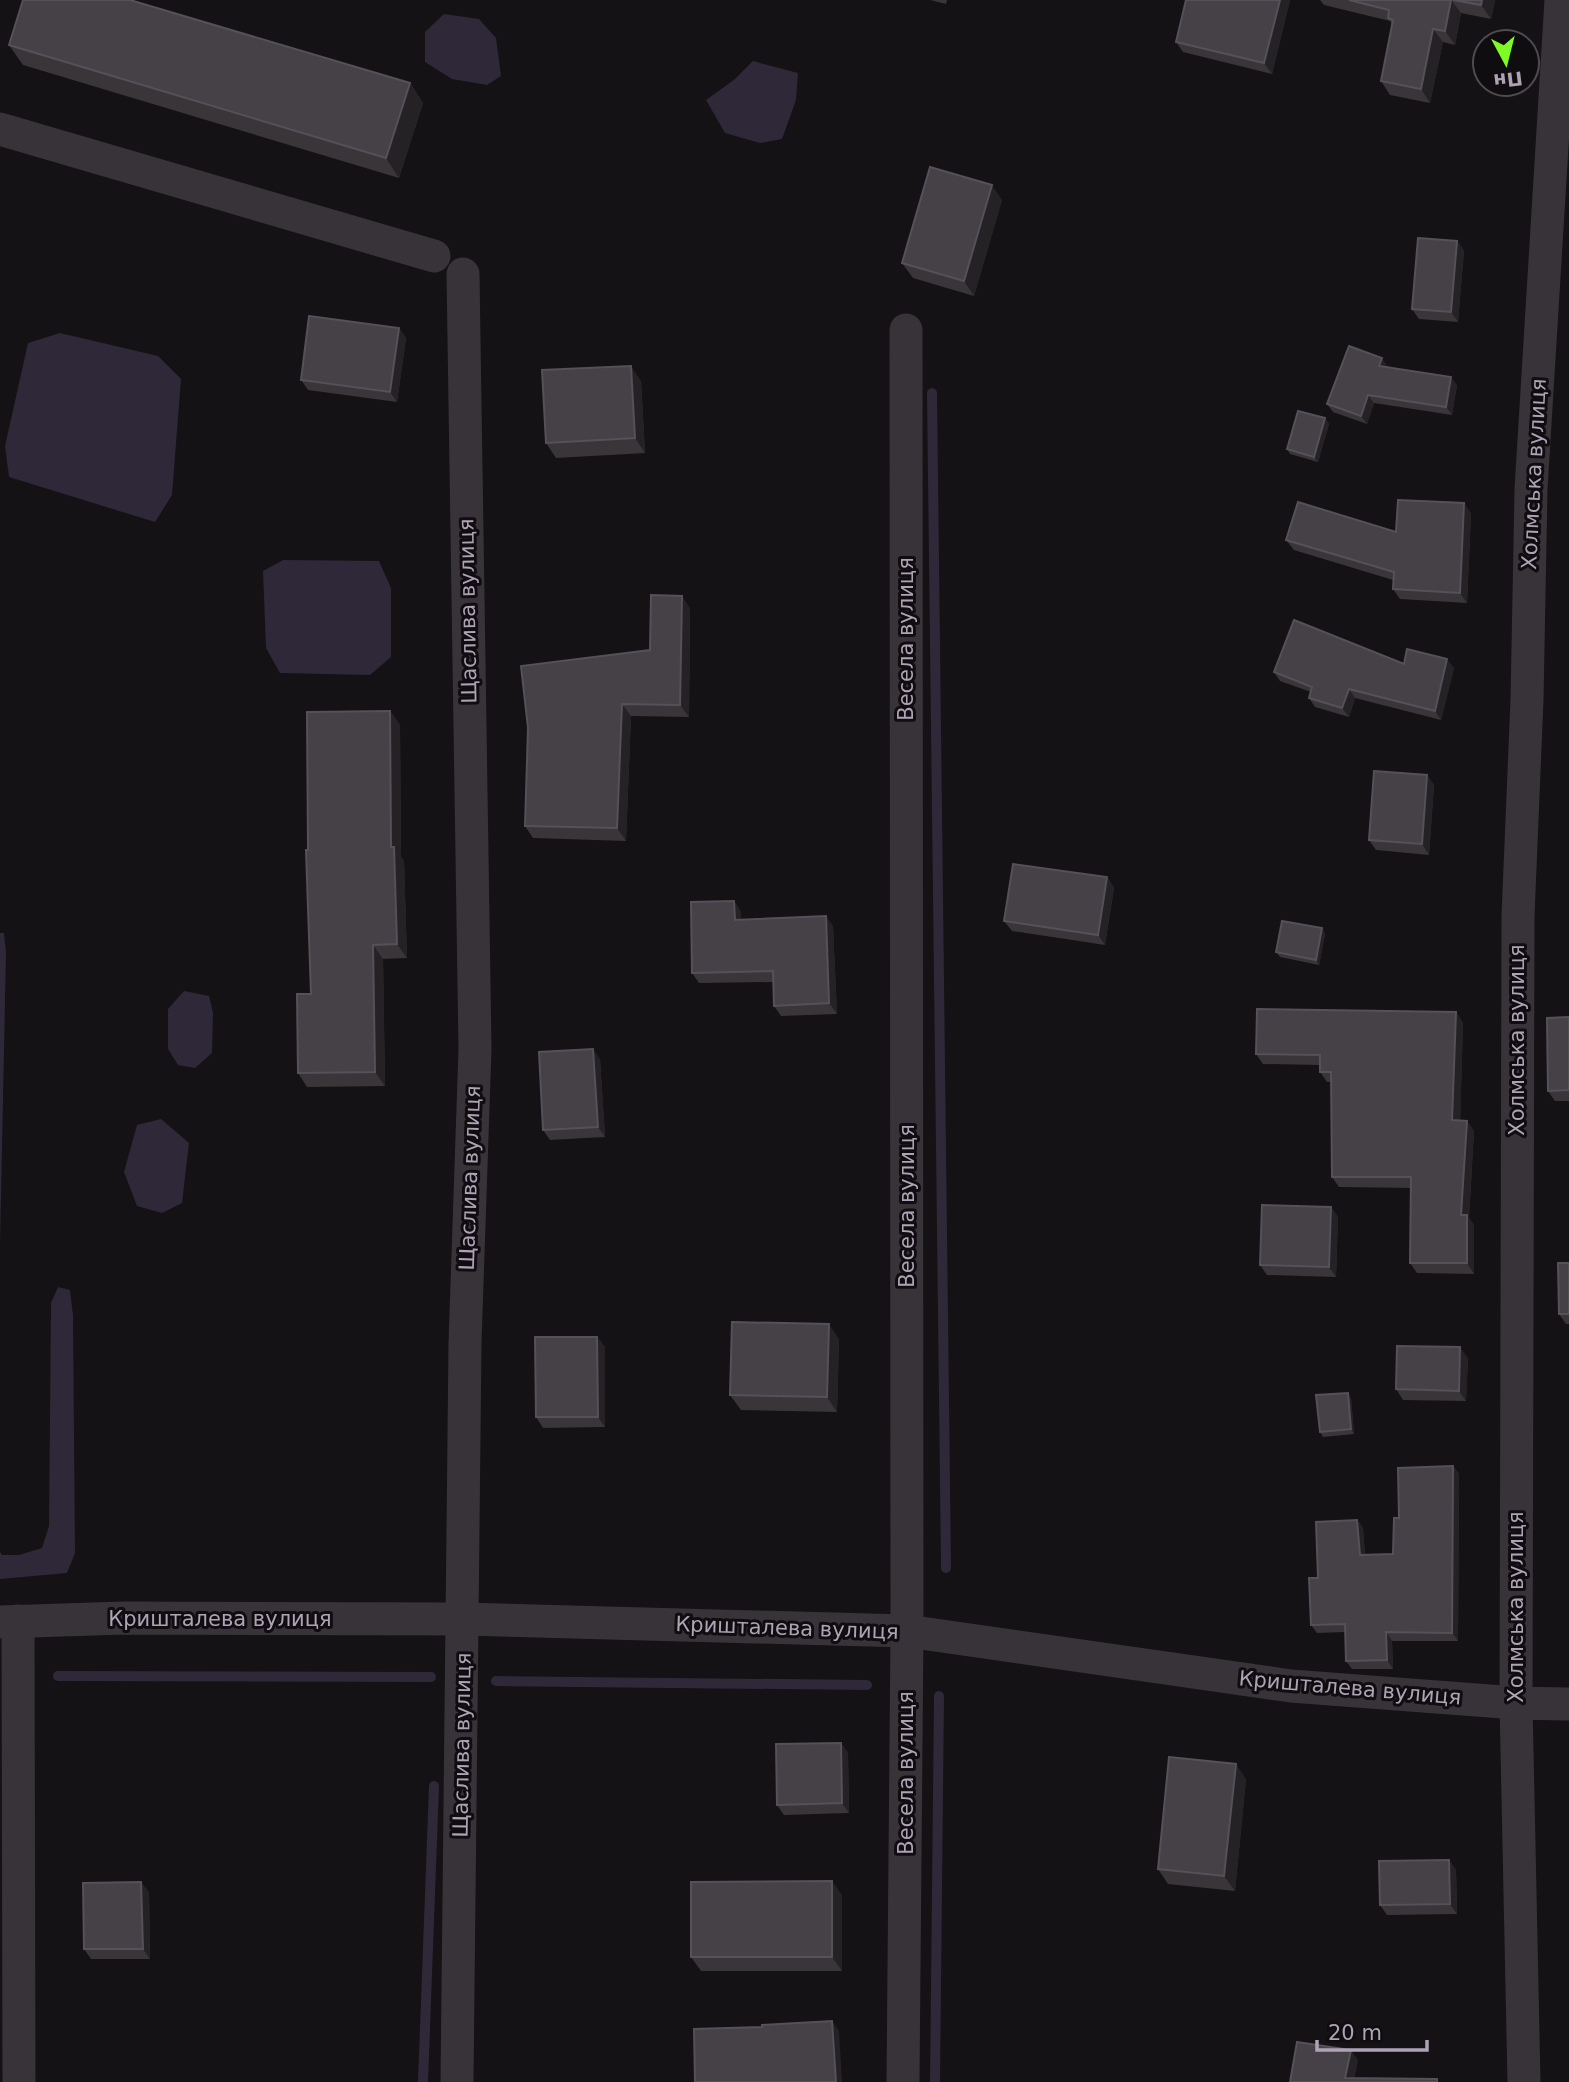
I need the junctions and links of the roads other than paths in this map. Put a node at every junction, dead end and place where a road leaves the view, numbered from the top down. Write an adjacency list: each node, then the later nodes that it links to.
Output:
1 (1561, 0): 3 (street, Холмська вулиця)
2 (0, 129): 4 (street)
3 (1561, 129): 10 (street, Холмська вулиця)
4 (434, 256)
5 (463, 274): 7 (street, Щаслива вулиця)
6 (906, 330): 9 (street, Весела вулиця)
7 (463, 1619): 8 (street, Кришталева вулиця); 9 (street, Кришталева вулиця); 13 (street, Щаслива вулиця)
8 (9, 1621): 12 (street)
9 (907, 1631): 10 (street, Кришталева вулиця); 14 (street, Весела вулиця)
10 (1516, 1703): 11 (street, Кришталева вулиця); 15 (street, Холмська вулиця)
11 (1569, 1704)
12 (19, 2082)
13 (457, 2082)
14 (903, 2082)
15 (1524, 2082)

